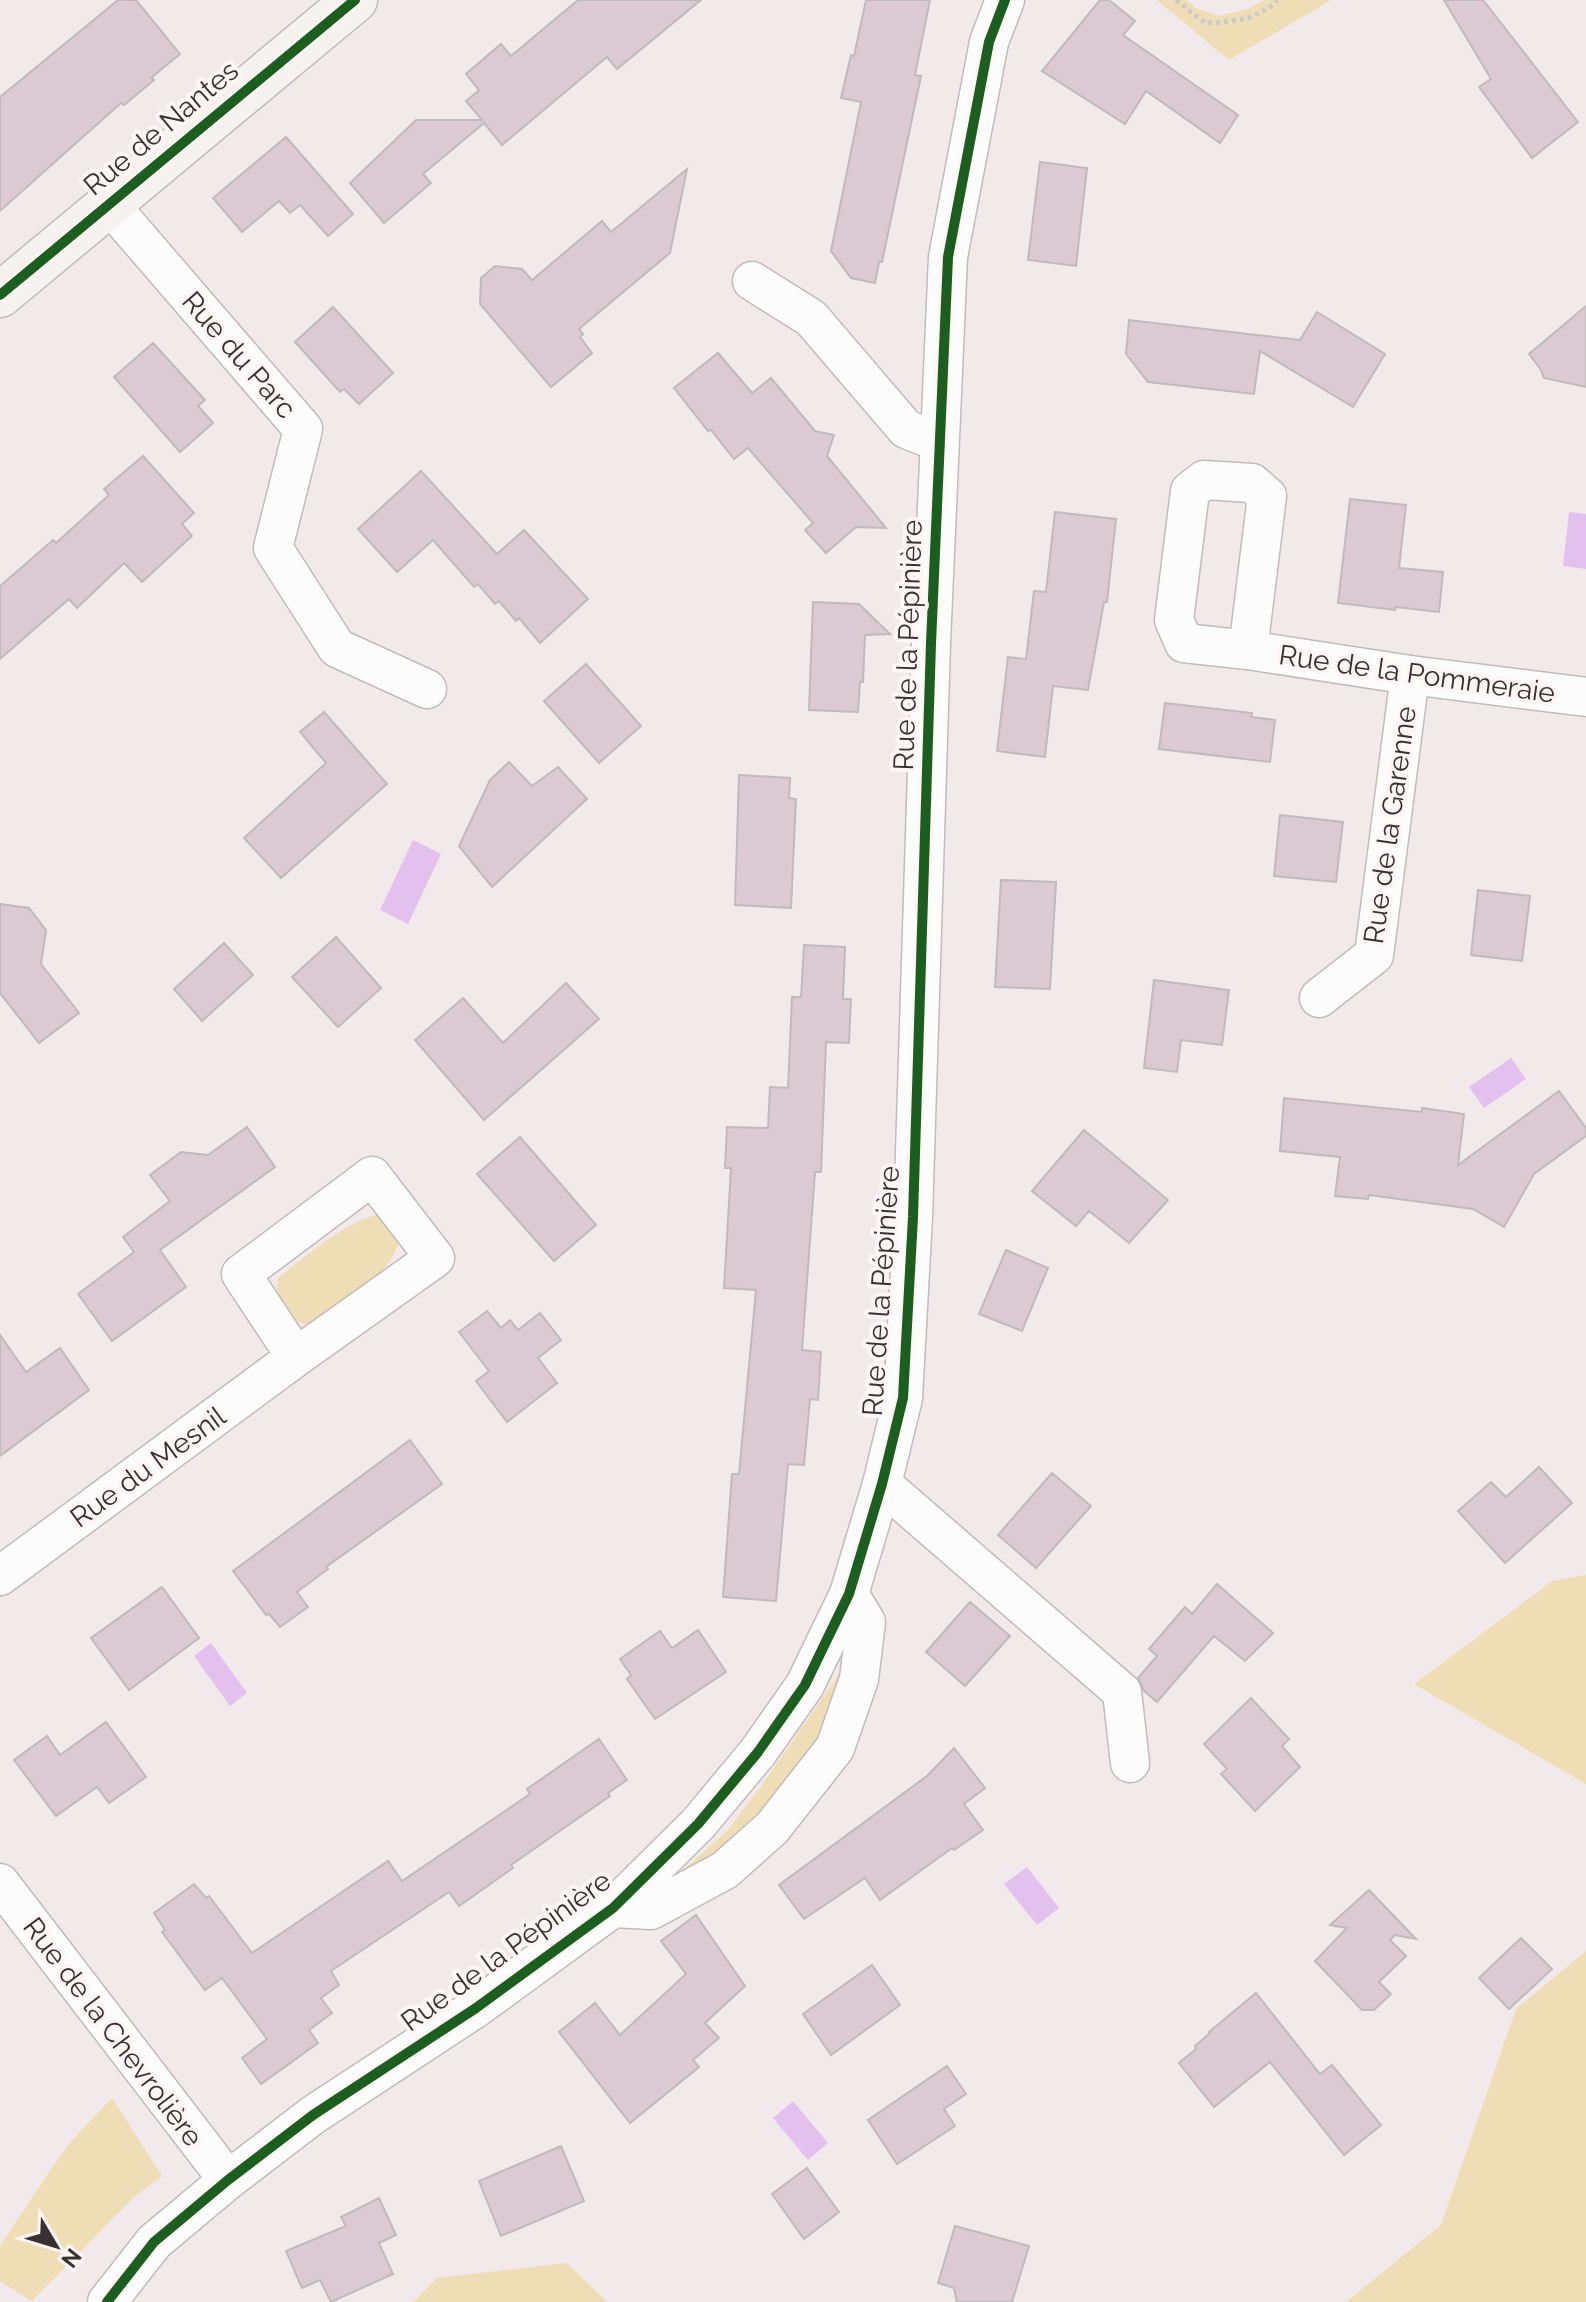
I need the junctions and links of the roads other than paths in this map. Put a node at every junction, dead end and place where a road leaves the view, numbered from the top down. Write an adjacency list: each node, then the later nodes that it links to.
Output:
1 (355, 0): 3 (main road, Rue de Nantes)
2 (1005, 0): 6 (street, Rue de la Pépinière)
3 (109, 204): 5 (main road, Rue de Nantes); 9 (street, Rue du Parc)
4 (752, 281): 6 (street)
5 (0, 295)
6 (939, 442): 13 (street, Rue de la Pépinière)
7 (1248, 650): 8 (street, Rue de la Pommeraie)
8 (1410, 675): 10 (street, Rue de la Pommeraie); 11 (street, Rue de la Garenne)
9 (427, 689)
10 (1586, 697)
11 (1319, 998)
12 (296, 1357): 12 (street, Rue du Mesnil); 14 (street, Rue du Mesnil)
13 (882, 1484): 15 (street, Rue de la Pépinière); 16 (street)
14 (0, 1576)
15 (849, 1594): 18 (street, Rue de la Pépinière); 18 (street, Rue de la Pépinière)
16 (1130, 1763)
17 (0, 1883): 19 (street, Rue de la Chevrolière)
18 (613, 1908): 19 (street, Rue de la Pépinière)
19 (228, 2180): 20 (street, Rue de la Pépinière)
20 (107, 2302)

